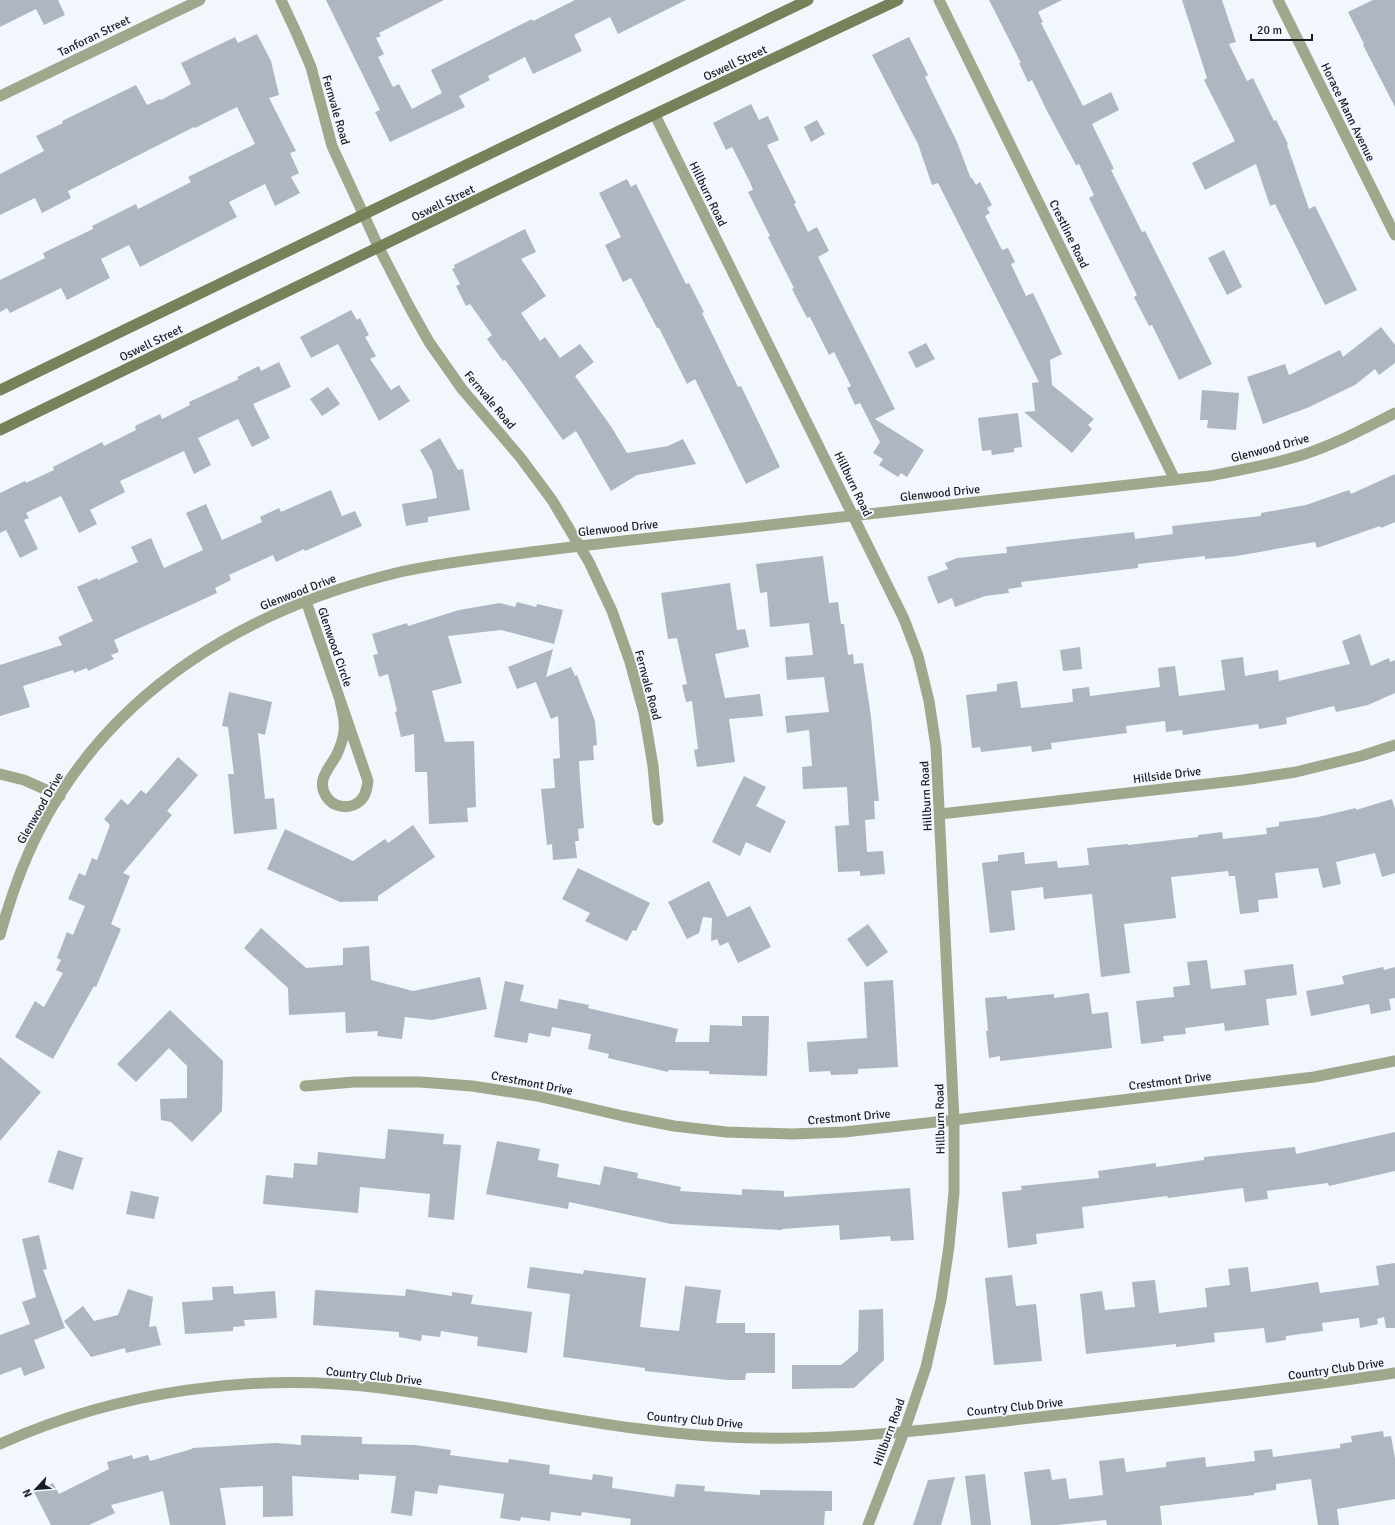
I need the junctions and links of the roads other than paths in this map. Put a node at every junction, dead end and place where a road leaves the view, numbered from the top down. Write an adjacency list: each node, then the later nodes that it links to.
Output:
1 (200, 0): 7 (street, Tanforan Street)
2 (281, 0): 9 (street, Fernvale Road)
3 (808, 0): 9 (main road, Oswell Street)
4 (898, 0): 8 (main road, Oswell Street)
5 (939, 0): 15 (street, Crestline Road)
6 (1278, 0): 10 (street, Horace Mann Avenue)
7 (0, 96)
8 (655, 115): 11 (main road, Oswell Street); 16 (street, Hillburn Road)
9 (364, 214): 11 (street, Fernvale Road); 12 (main road, Oswell Street)
10 (1395, 236)
11 (380, 248): 14 (main road, Oswell Street); 17 (street, Fernvale Road)
12 (0, 390)
13 (1395, 413): 15 (street, Glenwood Drive)
14 (0, 430)
15 (1175, 480): 16 (street, Glenwood Drive)
16 (854, 515): 17 (street, Glenwood Drive); 23 (street, Hillburn Road)
17 (580, 546): 18 (street, Glenwood Drive); 24 (street, Fernvale Road)
18 (306, 602): 19 (street, Glenwood Circle); 22 (street, Glenwood Drive)
19 (340, 701): 19 (street, Glenwood Circle)
20 (1395, 745): 23 (street, Hillside Drive)
21 (0, 774): 22 (street)
22 (60, 796): 25 (street, Glenwood Drive)
23 (940, 814): 28 (street, Hillburn Road)
24 (658, 820)
25 (0, 935)
26 (1395, 1061): 28 (street, Crestmont Drive)
27 (305, 1086): 28 (street, Crestmont Drive)
28 (954, 1120): 30 (street, Hillburn Road)
29 (1395, 1373): 30 (street, Country Club Drive)
30 (904, 1432): 31 (street, Country Club Drive); 32 (street, Hillburn Road)
31 (0, 1444)
32 (868, 1525)

